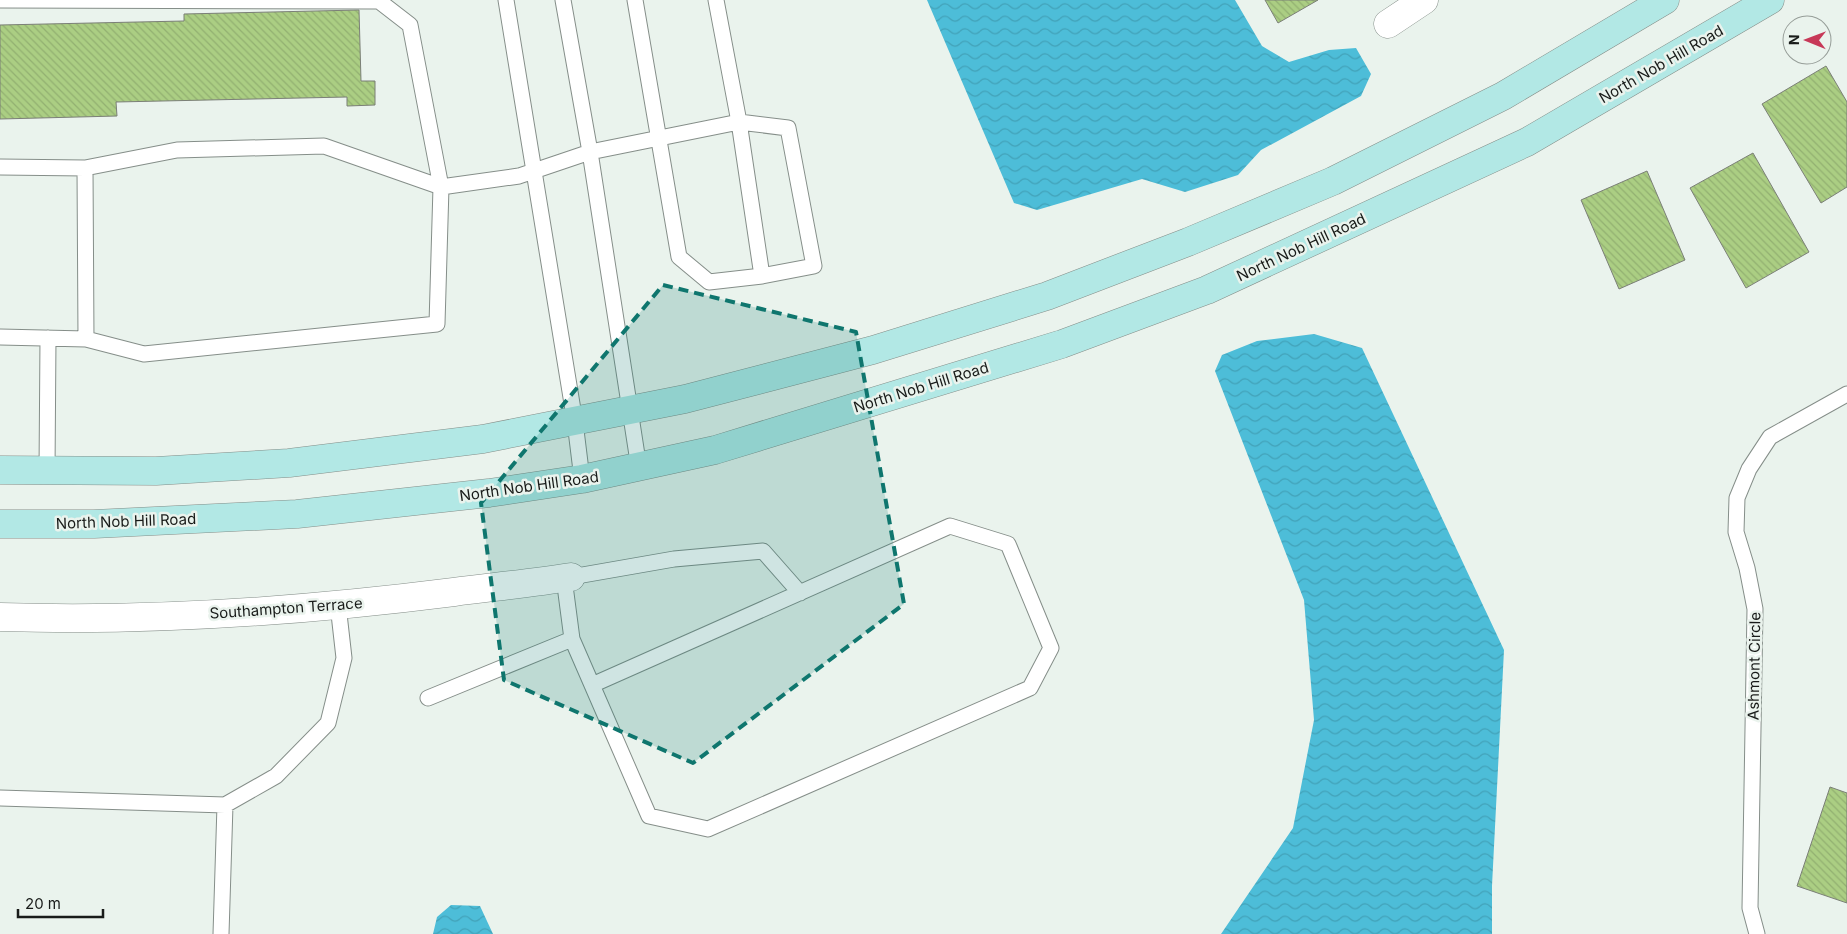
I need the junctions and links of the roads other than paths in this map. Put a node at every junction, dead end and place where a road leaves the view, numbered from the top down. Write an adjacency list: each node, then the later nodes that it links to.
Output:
1 (0, 0): 16 (lane)
2 (506, 0): 15 (lane)
3 (563, 0): 12 (lane)
4 (635, 0): 11 (lane)
5 (716, 0): 10 (lane)
6 (1424, 0): 9 (street)
7 (1665, 0): 22 (main road)
8 (1770, 0): 24 (main road, North Nob Hill Road)
9 (1388, 24)
10 (739, 122): 11 (lane); 17 (lane); 17 (lane)
11 (658, 139): 12 (lane); 17 (lane)
12 (590, 152): 15 (lane); 22 (lane)
13 (0, 167): 14 (lane)
14 (85, 168): 16 (lane); 20 (lane)
15 (534, 171): 16 (lane); 23 (lane)
16 (441, 186): 20 (lane)
17 (762, 276)
18 (0, 337): 19 (lane)
19 (48, 338): 20 (lane); 26 (lane)
20 (86, 339)
21 (1847, 394): 39 (lane, Ashmont Circle)
22 (630, 412): 23 (main road); 24 (lane)
23 (575, 422): 26 (main road); 27 (lane)
24 (639, 468): 27 (main road, North Nob Hill Road)
25 (0, 470): 26 (main road)
26 (47, 472)
27 (582, 479): 28 (main road, North Nob Hill Road)
28 (0, 524)
29 (567, 578): 30 (lane); 31 (street, Southampton Terrace); 33 (lane)
30 (800, 593): 34 (lane); 34 (lane)
31 (338, 605): 32 (street, Southampton Terrace); 37 (lane)
32 (0, 617)
33 (572, 639): 34 (lane); 35 (lane)
34 (592, 685)
35 (428, 698)
36 (0, 798): 37 (lane)
37 (225, 805): 38 (lane)
38 (220, 934)
39 (1757, 934)

